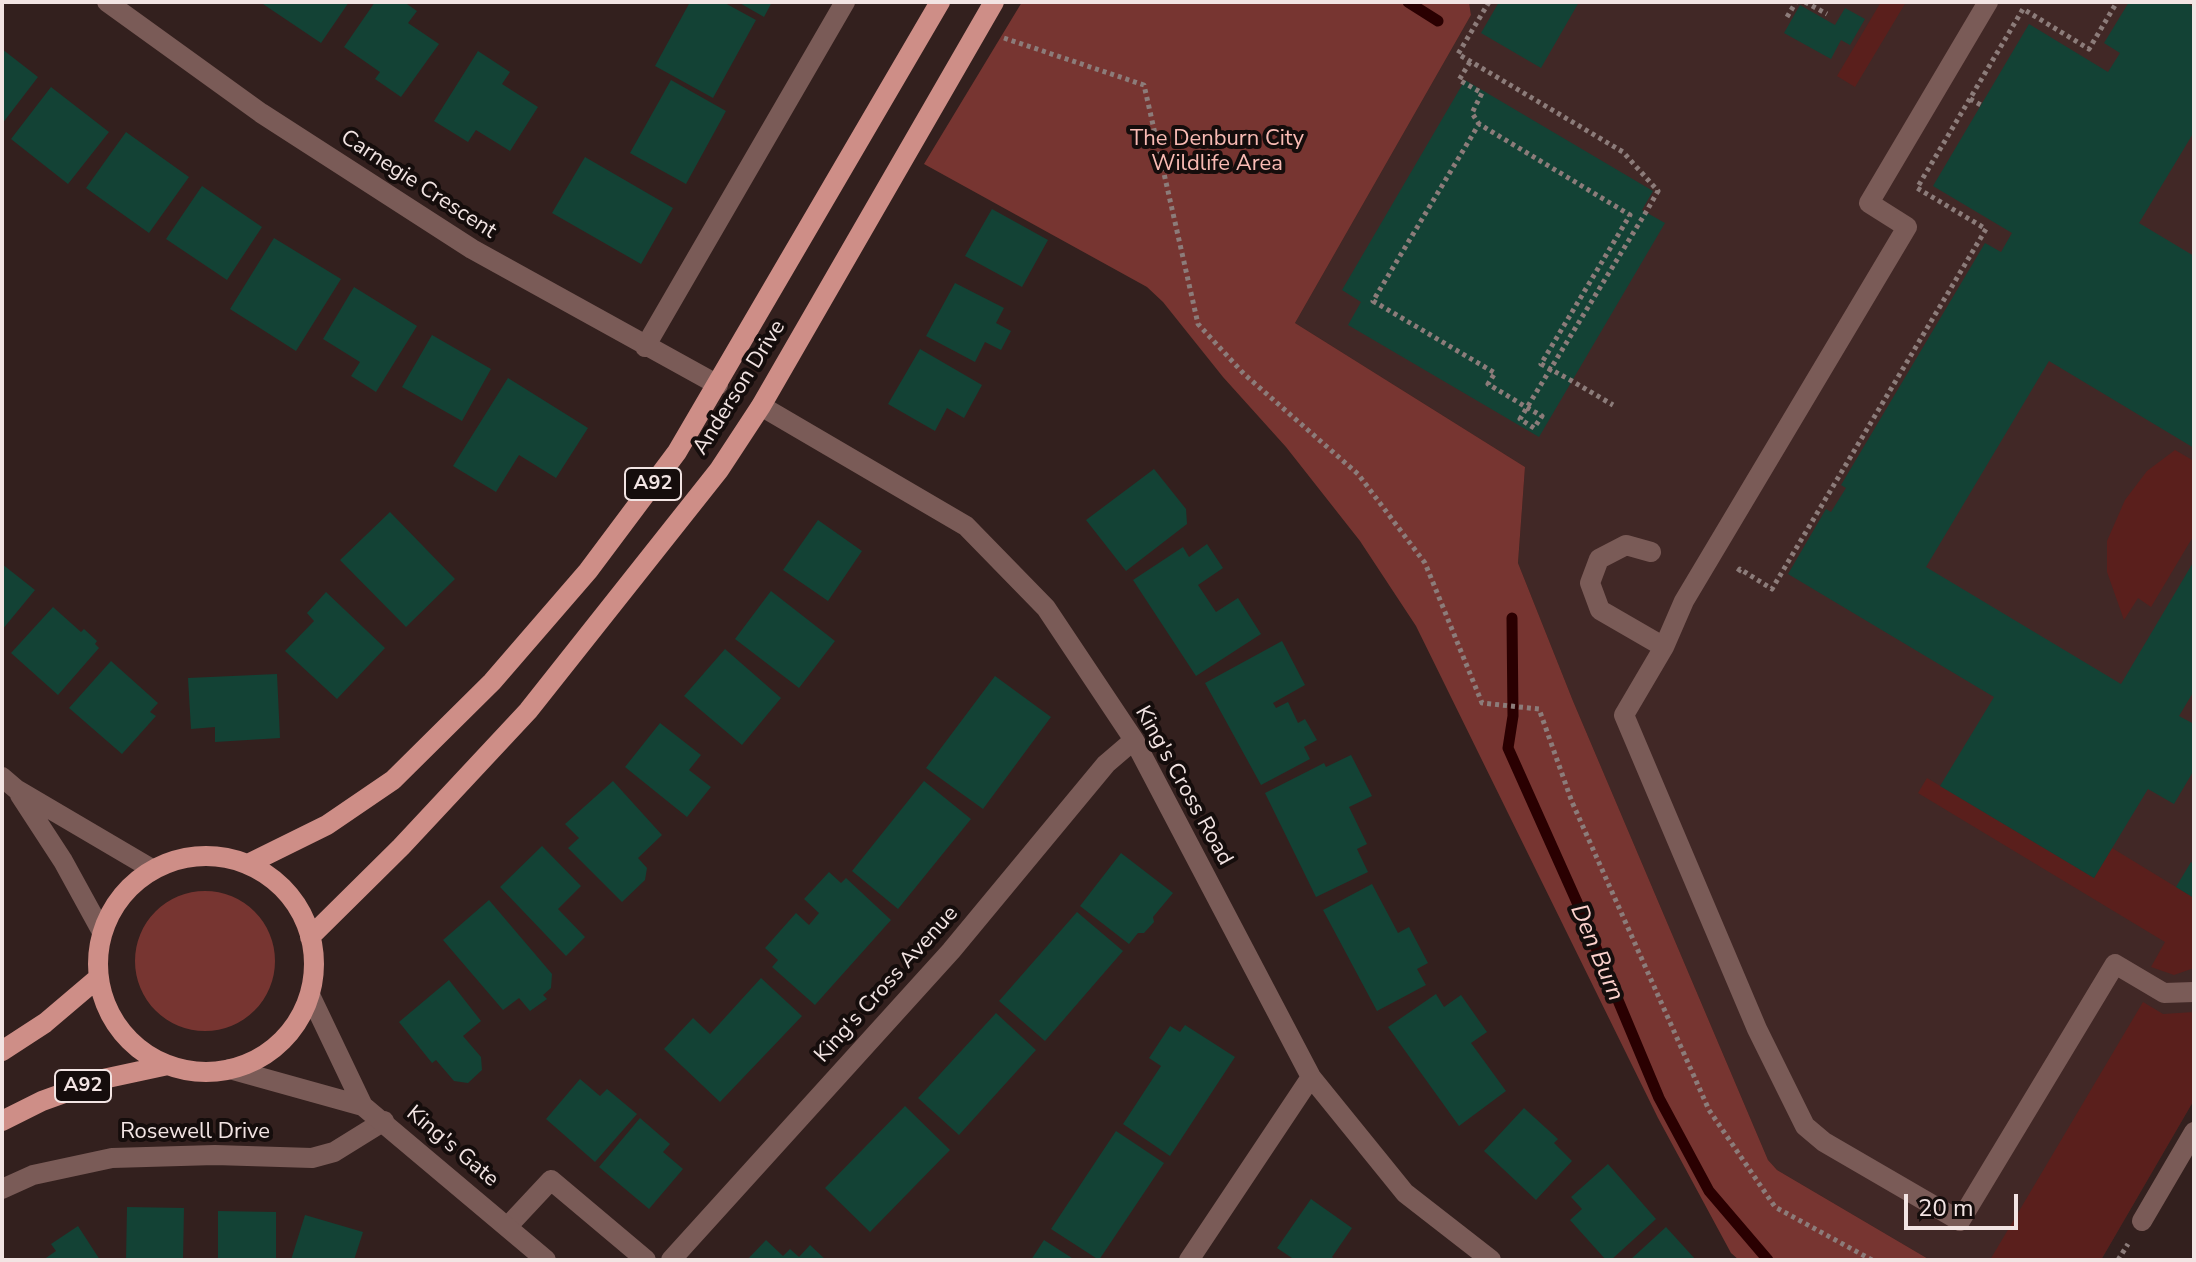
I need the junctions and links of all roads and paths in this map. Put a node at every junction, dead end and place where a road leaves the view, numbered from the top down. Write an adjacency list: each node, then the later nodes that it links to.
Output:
1 (107, 2): 17 (street, Carnegie Crescent)
2 (845, 2): 17 (street)
3 (940, 2): 18 (main road, Anderson Drive / A92)
4 (994, 2): 12 (main road, Anderson Drive / A92)
5 (1489, 2): 13 (path)
6 (1796, 2): 11 (path)
7 (1805, 2): 10 (path)
8 (1988, 2): 23 (street)
9 (2117, 2): 14 (path)
10 (1827, 14)
11 (1787, 17)
12 (982, 22): 20 (main road, Anderson Drive / A92); 49 (path)
13 (1470, 62): 16 (path); 16 (path)
14 (1970, 99): 15 (path); 22 (path)
15 (1981, 105)
16 (1479, 124): 19 (path)
17 (645, 347): 18 (street, Carnegie Crescent)
18 (718, 385): 26 (main road, Anderson Drive / A92)
19 (1613, 405)
20 (761, 406): 24 (street, King's Cross Road); 29 (main road, Anderson Drive / A92)
21 (1651, 552): 23 (street)
22 (1772, 589)
23 (1664, 647): 31 (street)
24 (1134, 740): 36 (street, King's Cross Road); 46 (street, King's Cross Avenue)
25 (9, 783): 27 (street); 28 (street)
26 (248, 864): 27 (main road, A92); 29 (main road, A92)
27 (152, 869): 28 (main road, A92)
28 (102, 932): 30 (main road, A92)
29 (310, 937): 32 (main road, A92)
30 (98, 978): 33 (main road); 34 (main road, A92)
31 (2194, 992)
32 (310, 995): 35 (main road, A92); 37 (street, King's Gate)
33 (2, 1051)
34 (168, 1065): 35 (main road, A92); 38 (main road, A92)
35 (230, 1069): 37 (street, King's Gate)
36 (1311, 1077): 47 (street); 48 (street, King's Cross Road)
37 (363, 1106): 39 (street, King's Gate)
38 (2, 1121)
39 (384, 1121): 41 (street, Rosewell Drive); 43 (street, King's Gate)
40 (2194, 1132): 42 (street)
41 (2, 1189)
42 (2142, 1221)
43 (508, 1226): 44 (street, King's Gate); 45 (street)
44 (546, 1260)
45 (646, 1260)
46 (671, 1260)
47 (1189, 1260)
48 (1491, 1260)
49 (1872, 1260)

